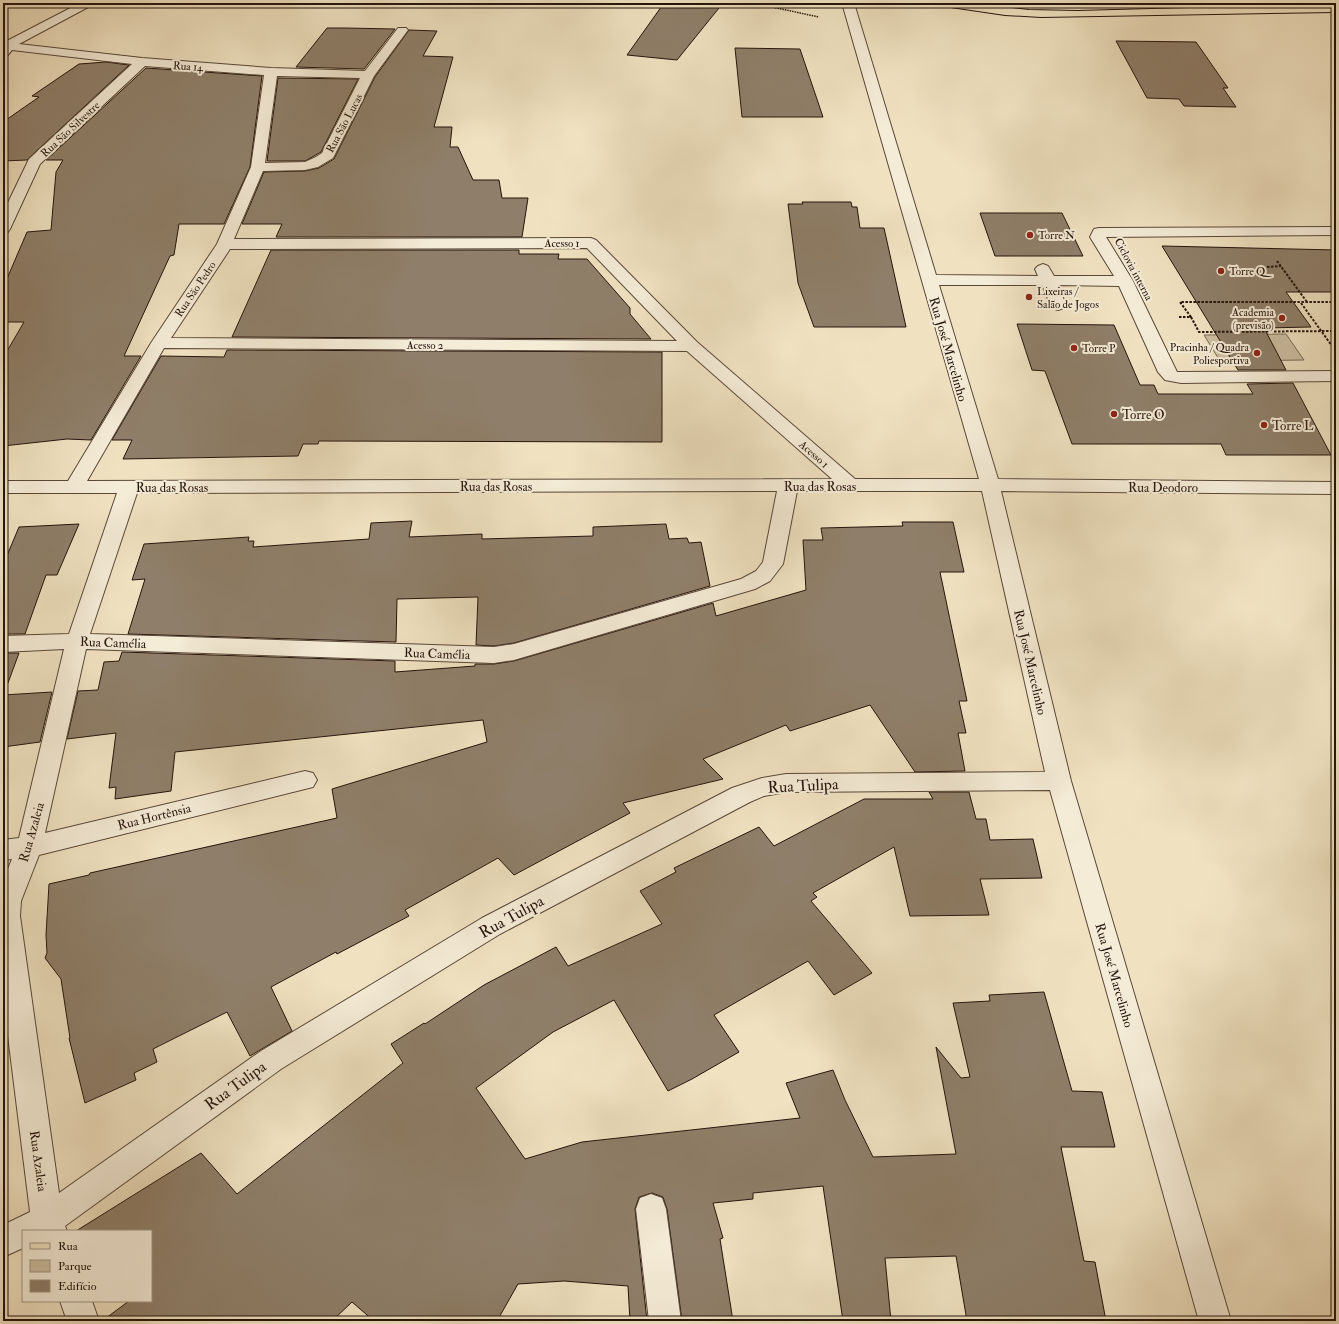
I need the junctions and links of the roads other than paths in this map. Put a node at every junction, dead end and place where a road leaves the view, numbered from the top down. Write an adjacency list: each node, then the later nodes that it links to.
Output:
1 (88, 3): 6 (street)
2 (848, 3): 14 (street, Rua José Marcelinho)
3 (944, 3): 4 (main road)
4 (1336, 9)
5 (402, 30): 9 (street, Rua São Lucas)
6 (5, 49): 7 (street, Rua 14)
7 (142, 62): 8 (street, Rua 14); 11 (street, Rua São Silvestre)
8 (271, 72): 9 (street, Rua 14); 10 (street, Rua São Pedro)
9 (368, 75): 10 (street, Rua São Lucas)
10 (258, 167): 13 (street, Rua São Pedro)
11 (3, 229)
12 (1336, 231): 16 (street)
13 (225, 244): 18 (street, Rua São Pedro); 19 (street, Acesso 1)
14 (928, 274): 15 (street); 21 (street, Rua José Marcelinho)
15 (1046, 275): 16 (street); 17 (street)
16 (1122, 275): 20 (street)
17 (1058, 305)
18 (159, 343): 19 (street, Acesso 2); 25 (street, Rua São Pedro)
19 (690, 346): 23 (street, Acesso 1)
20 (1336, 376)
21 (990, 485): 23 (street, Rua das Rosas); 27 (street, Rua Deodoro); 31 (street, Rua José Marcelinho)
22 (788, 486): 23 (street, Rua das Rosas); 26 (street, Rua das Rosas); 28 (street, Rua Camélia)
23 (851, 486)
24 (3, 487): 25 (street, Rua das Rosas)
25 (74, 487): 26 (street, Rua das Rosas)
26 (129, 487): 28 (street, Rua Azaleia)
27 (1336, 488)
28 (77, 641): 29 (street, Rua Camélia); 32 (street, Rua Azaleia)
29 (3, 644)
30 (304, 780): 32 (street, Rua Hortênsia)
31 (1059, 781): 35 (street, Rua Tulipa); 41 (street, Rua José Marcelinho)
32 (29, 847): 33 (street, Rua Hortênsia); 35 (street, Rua Azaleia)
33 (3, 850)
34 (651, 1209): 40 (street)
35 (36, 1228)
36 (22, 1234): 37 (street, Rua Tulipa)
37 (3, 1241)
38 (76, 1302): 39 (street)
39 (83, 1321)
40 (665, 1321)
41 (1215, 1321)

